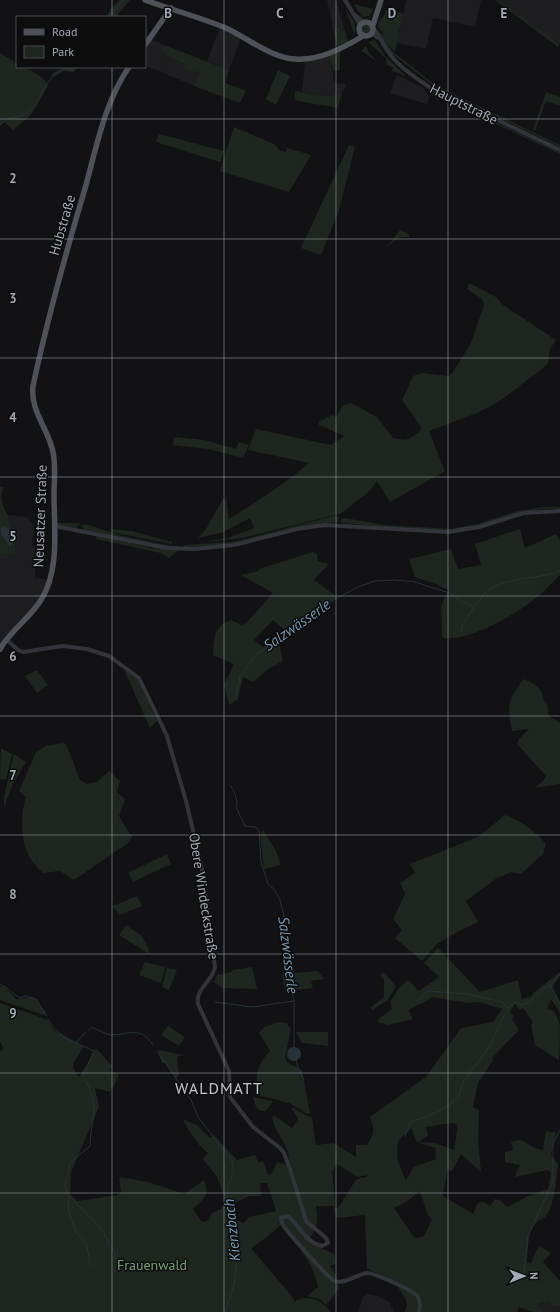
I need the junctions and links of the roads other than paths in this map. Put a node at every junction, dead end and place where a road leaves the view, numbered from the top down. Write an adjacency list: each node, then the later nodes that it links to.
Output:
1 (145, 0): 4 (main road)
2 (345, 0): 7 (street, Hauptstraße)
3 (381, 0): 7 (main road)
4 (171, 8): 5 (main road); 6 (main road)
5 (178, 10): 6 (main road); 8 (main road)
6 (166, 16): 9 (main road)
7 (369, 26): 8 (main road); 8 (main road); 11 (street, Hauptstraße)
8 (361, 34)
9 (146, 44)
10 (128, 68): 12 (main road, Hubstraße)
11 (560, 150)
12 (32, 394): 14 (main road, Neusatzer Straße)
13 (560, 511): 14 (street)
14 (54, 528): 15 (main road, Neusatzer Straße)
15 (6, 639): 16 (main road, Neusatzer Straße); 17 (street, Obere Windeckstraße)
16 (0, 649)
17 (419, 1312)

